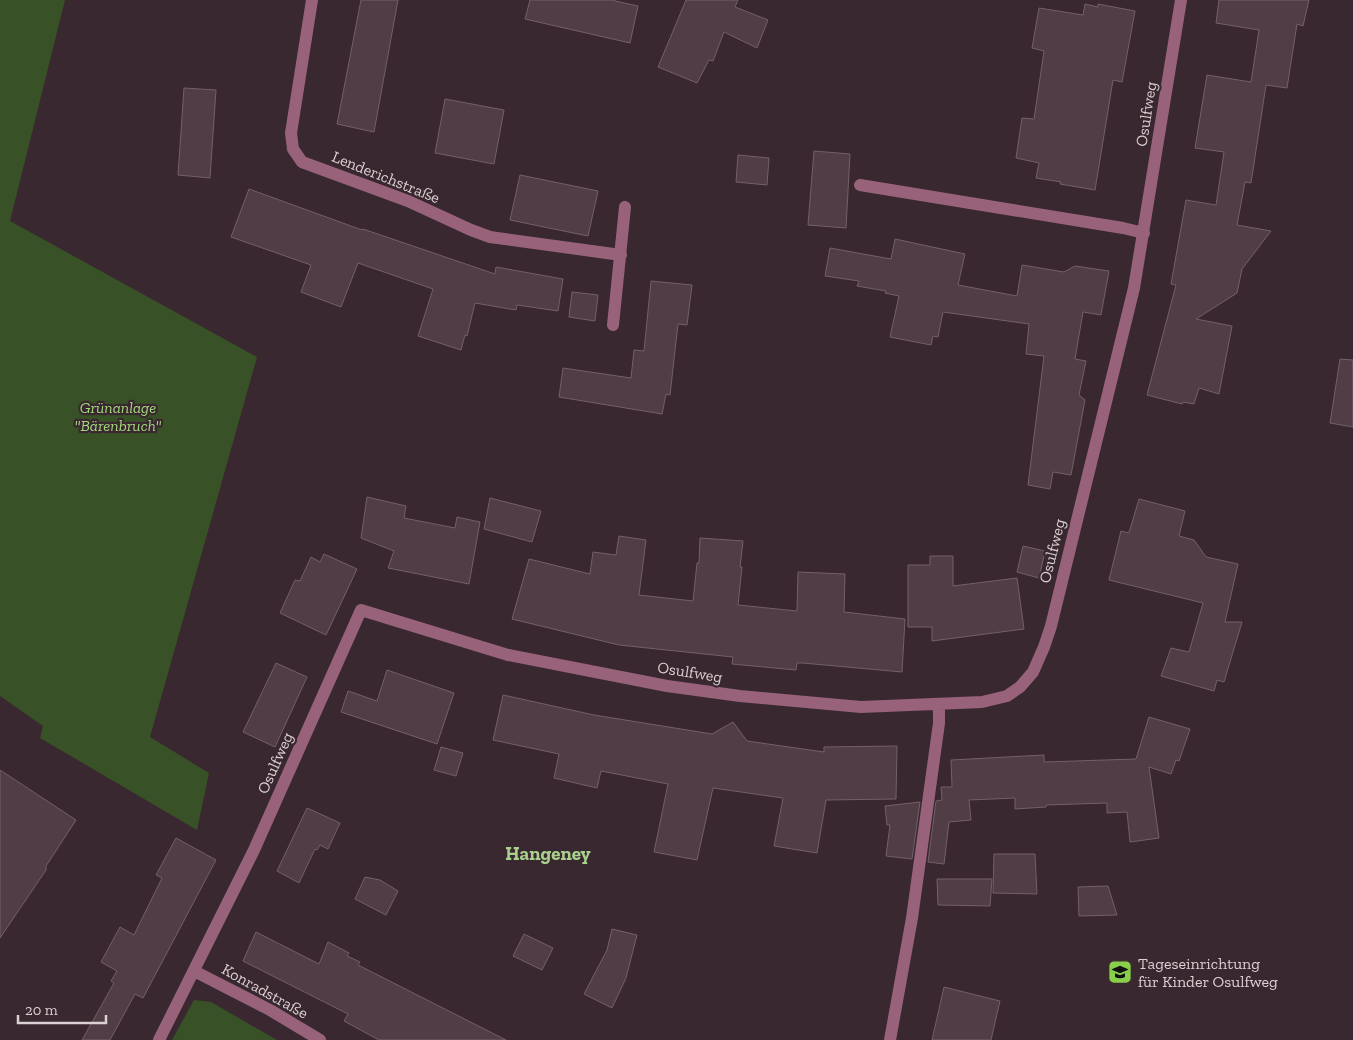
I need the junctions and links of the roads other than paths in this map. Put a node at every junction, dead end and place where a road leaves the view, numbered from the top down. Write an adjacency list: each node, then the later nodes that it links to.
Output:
1 (312, 0): 6 (street, Lenderichstraße)
2 (1181, 0): 5 (street, Osulfweg)
3 (860, 185): 5 (street)
4 (625, 206): 6 (street)
5 (1144, 233): 8 (street, Osulfweg)
6 (621, 255): 7 (street)
7 (613, 325)
8 (939, 704): 9 (street, Osulfweg); 12 (street)
9 (194, 971): 10 (street, Osulfweg); 11 (street, Konradstraße)
10 (159, 1040)
11 (320, 1040)
12 (890, 1040)

